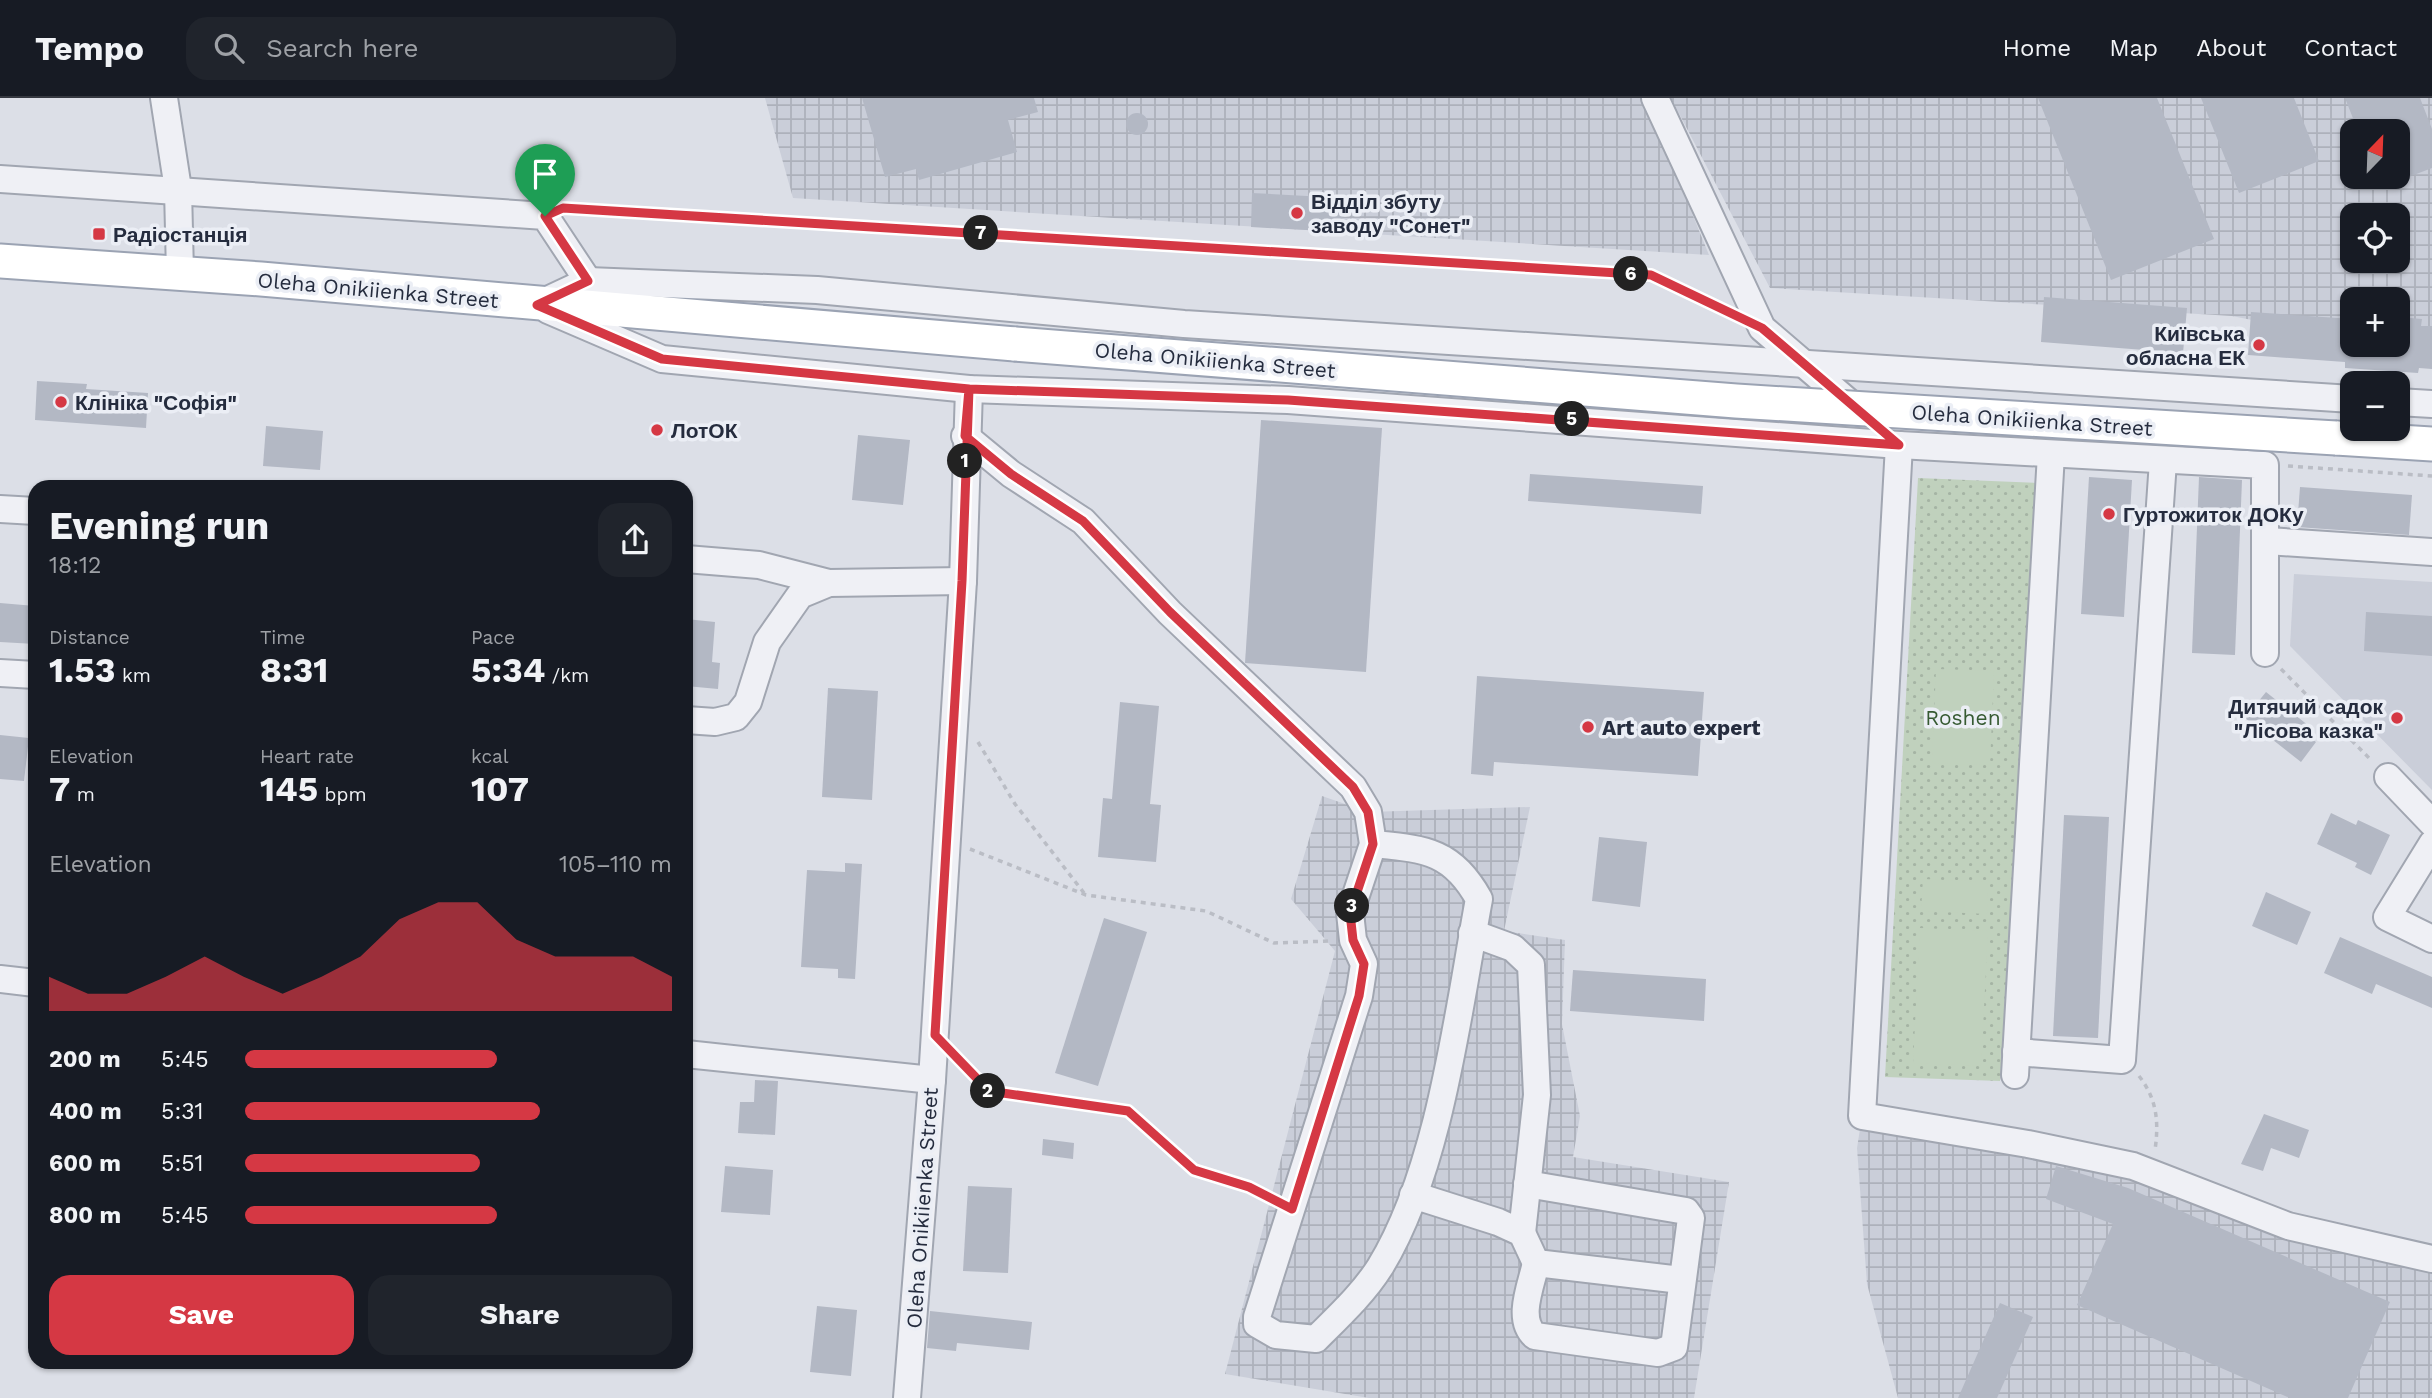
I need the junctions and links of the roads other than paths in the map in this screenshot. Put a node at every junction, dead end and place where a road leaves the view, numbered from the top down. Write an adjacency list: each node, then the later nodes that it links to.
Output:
1 (164, 98): 4 (street)
2 (1655, 98): 10 (street)
3 (0, 179): 4 (street)
4 (178, 189): 6 (street); 7 (street)
5 (0, 261): 6 (main road, Oleha Onikiienka Street)
6 (180, 273): 8 (main road, Oleha Onikiienka Street)
7 (588, 281): 8 (street); 9 (street)
8 (537, 305): 11 (street); 17 (main road, Oleha Onikiienka Street, bridge)
9 (1293, 330): 10 (street); 13 (street)
10 (1803, 364): 12 (street); 18 (street)
11 (969, 389): 13 (street); 16 (street, Oleha Onikiienka Street)
12 (2340, 398)
13 (1288, 400): 18 (street)
14 (2410, 403): 15 (street)
15 (2432, 404)
16 (965, 436): 26 (street, Oleha Onikiienka Street); 34 (street)
17 (2432, 444)
18 (1899, 445): 19 (street); 45 (street)
19 (2051, 454): 20 (street); 20 (street)
20 (2163, 460): 23 (street)
21 (0, 509): 22 (street)
22 (28, 511)
23 (2267, 541): 24 (street); 28 (street)
24 (2432, 552)
25 (693, 560): 27 (street)
26 (962, 581): 27 (street); 41 (street, Oleha Onikiienka Street)
27 (829, 583): 31 (street)
28 (2265, 653)
29 (0, 673): 30 (street)
30 (28, 675)
31 (693, 720)
32 (2388, 777): 33 (street)
33 (2432, 823)
34 (1373, 844): 36 (street); 43 (street)
35 (2432, 844): 37 (street)
36 (1472, 933): 42 (street); 43 (street)
37 (2432, 939)
38 (0, 979): 39 (street)
39 (28, 982)
40 (693, 1055): 41 (street)
41 (932, 1080): 48 (street, Oleha Onikiienka Street)
42 (1527, 1184): 44 (street); 47 (street)
43 (1413, 1195): 44 (street)
44 (1522, 1233): 46 (street)
45 (2432, 1259)
46 (1536, 1263): 47 (street); 47 (street)
47 (1681, 1280)
48 (907, 1398)

